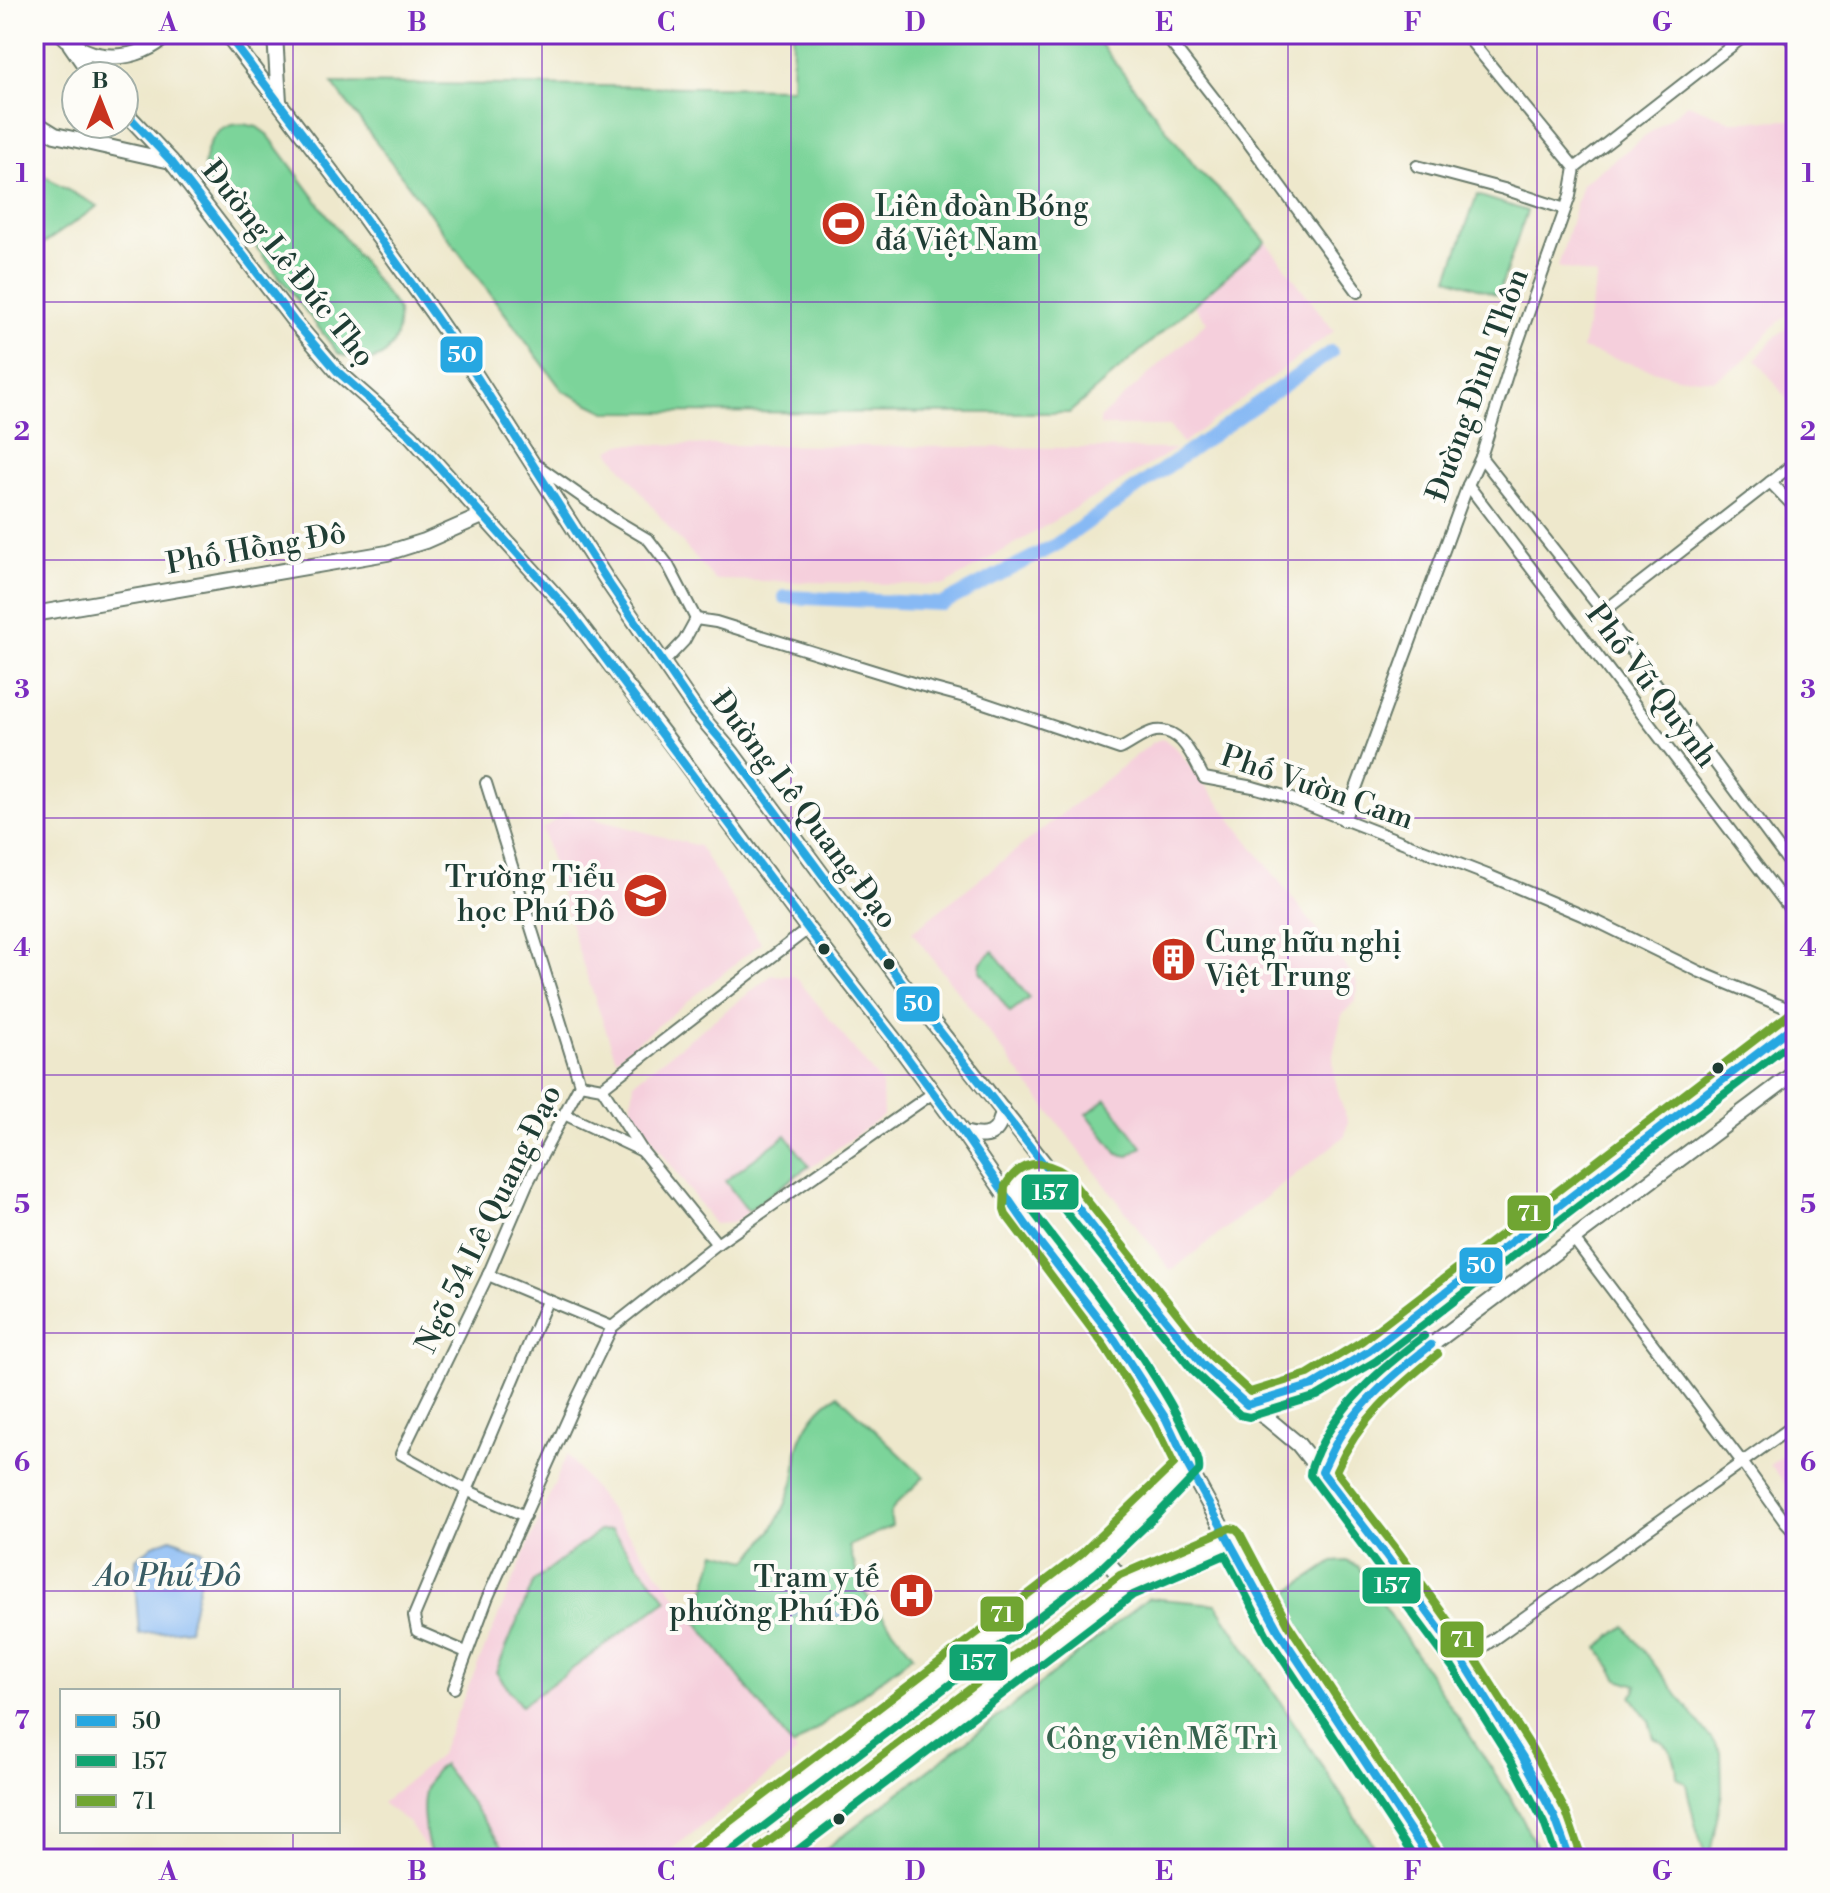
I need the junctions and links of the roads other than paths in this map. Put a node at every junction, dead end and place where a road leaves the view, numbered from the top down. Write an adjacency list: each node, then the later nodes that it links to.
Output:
1 (168, 34): 8 (main road)
2 (227, 34): 11 (main road)
3 (275, 34): 11 (main road)
4 (1164, 34): 18 (street)
5 (1465, 34): 16 (street)
6 (1747, 34): 16 (street)
7 (1786, 34): 9 (street)
8 (65, 37): 10 (main road)
9 (1796, 46)
10 (81, 60)
11 (279, 103): 20 (main road)
12 (34, 122): 14 (main road)
13 (140, 128): 14 (main road, Đường Lê Đức Thọ)
14 (171, 161): 25 (main road, Đường Lê Đức Thọ)
15 (1417, 166): 17 (street)
16 (1575, 168): 17 (street, Đường Đình Thôn)
17 (1565, 209): 19 (street, Đường Đình Thôn)
18 (1358, 292)
19 (1481, 457): 23 (street, Đường Đình Thôn); 26 (street, Phố Vũ Quỳnh)
20 (532, 462): 28 (street); 29 (main road, Đường Lê Quang Đạo)
21 (1796, 462): 22 (street)
22 (1770, 482): 24 (street); 26 (street)
23 (1468, 485): 31 (street, Đường Đình Thôn); 33 (street, Phố Vũ Quỳnh)
24 (1796, 509)
25 (482, 516): 27 (main road, Phố Hồng Đô); 34 (main road)
26 (1603, 612): 32 (street, Phố Vũ Quỳnh)
27 (34, 614)
28 (696, 619): 29 (street); 31 (street, Phố Vườn Cam)
29 (663, 663): 41 (main road, Đường Lê Quang Đạo)
30 (486, 783): 38 (street)
31 (1344, 821): 35 (street, Phố Vườn Cam)
32 (1796, 872)
33 (1796, 917)
34 (808, 929): 39 (street, Ngõ 54 Lê Quang Đạo); 40 (main road)
35 (1796, 1012)
36 (1796, 1024): 52 (main road)
37 (1796, 1072): 47 (main road)
38 (580, 1084): 39 (street, Ngõ 54 Lê Quang Đạo); 42 (street, Ngõ 54 Lê Quang Đạo)
39 (602, 1088): 44 (street)
40 (933, 1093): 43 (main road); 48 (street)
41 (1003, 1110): 43 (main road); 45 (main road, Đường Lê Quang Đạo)
42 (564, 1114): 44 (street); 49 (street, Ngõ 54 Lê Quang Đạo)
43 (963, 1133): 46 (main road)
44 (643, 1152): 48 (street)
45 (1057, 1182): 46 (main road); 54 (main road, Đường Lê Quang Đạo)
46 (1016, 1209): 57 (main road)
47 (1573, 1238): 53 (main road); 56 (street)
48 (717, 1244): 51 (street)
49 (488, 1275): 50 (street); 59 (street, Ngõ 54 Lê Quang Đạo)
50 (547, 1301): 51 (street); 59 (street)
51 (612, 1327): 60 (street)
52 (1369, 1351): 53 (main road); 54 (main road)
53 (1390, 1376): 58 (main road)
54 (1247, 1405): 58 (main road, Đường Lê Quang Đạo)
55 (1796, 1424): 56 (street)
56 (1742, 1462): 61 (street); 66 (street)
57 (1188, 1466): 62 (main road); 63 (main road)
58 (1322, 1472): 66 (main road, Đường Lê Quang Đạo)
59 (466, 1490): 60 (street); 65 (street)
60 (525, 1516): 65 (street)
61 (1796, 1534)
62 (1230, 1540): 64 (main road); 72 (main road)
63 (1100, 1553): 64 (main road); 68 (main road)
64 (1127, 1585): 69 (main road)
65 (466, 1652): 67 (street)
66 (1463, 1661): 73 (main road, Đường Lê Quang Đạo)
67 (454, 1688)
68 (763, 1811): 69 (main road); 70 (main road)
69 (786, 1844): 71 (main road)
70 (701, 1859)
71 (766, 1859)
72 (1429, 1859)
73 (1570, 1859)

